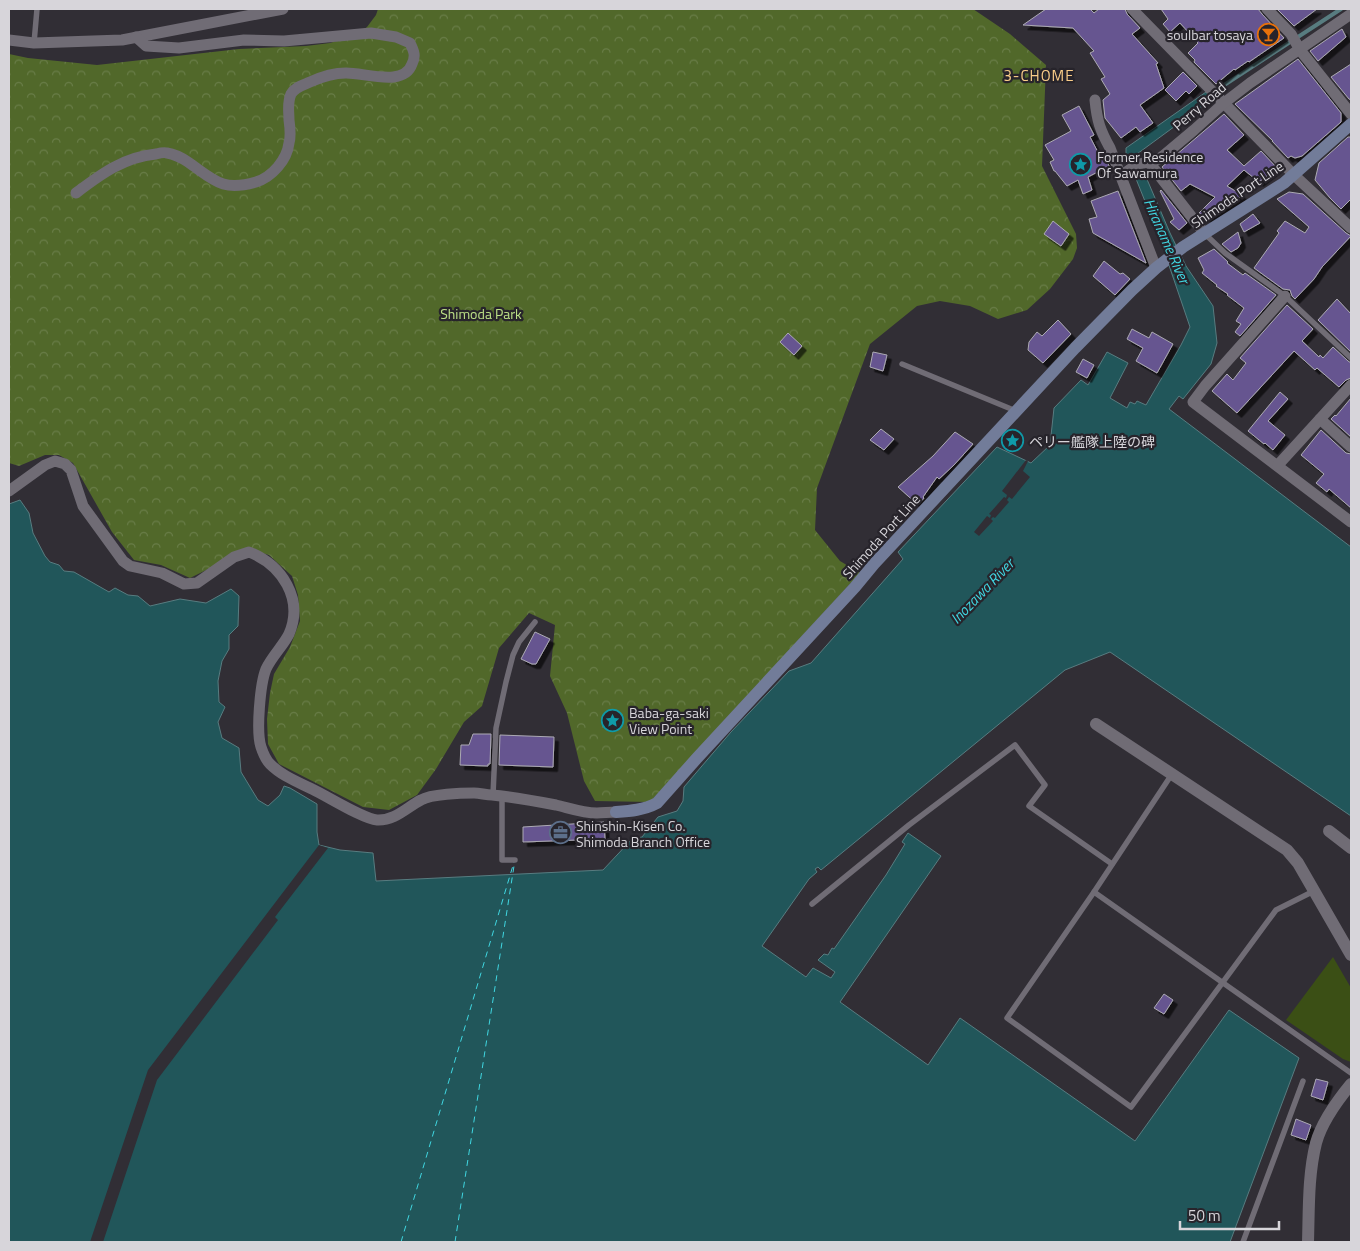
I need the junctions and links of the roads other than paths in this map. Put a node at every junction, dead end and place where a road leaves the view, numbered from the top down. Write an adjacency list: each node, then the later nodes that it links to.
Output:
1 (37, 9): 8 (lane)
2 (283, 9): 6 (street)
3 (1132, 9): 11 (street)
4 (1267, 9): 9 (street)
5 (1351, 14): 9 (street, Perry Road)
6 (136, 38): 8 (street); 17 (street)
7 (9, 40): 8 (street)
8 (34, 43)
9 (1296, 43): 11 (street, Perry Road); 12 (street)
10 (1095, 100): 15 (street)
11 (1222, 101): 14 (street, Perry Road); 16 (street)
12 (1351, 114)
13 (1351, 124): 16 (main road, Shimoda Port Line)
14 (1145, 162): 15 (street, Perry Road); 19 (street)
15 (1126, 172): 20 (street)
16 (1294, 175): 18 (street); 19 (main road, Shimoda Port Line)
17 (76, 193)
18 (1351, 228)
19 (1205, 234): 20 (main road, Shimoda Port Line); 21 (lane)
20 (1159, 265): 27 (main road, Shimoda Port Line)
21 (1284, 296): 22 (lane); 30 (street)
22 (1351, 358)
23 (902, 364): 26 (lane)
24 (1351, 385): 28 (street)
25 (999, 396): 26 (lane)
26 (996, 403): 27 (lane)
27 (1016, 411): 37 (main road, Shimoda Port Line)
28 (1320, 419): 29 (street); 30 (street)
29 (1351, 447)
30 (1278, 465): 32 (street)
31 (9, 492): 36 (street)
32 (1351, 522)
33 (535, 622): 36 (lane)
34 (1096, 724): 35 (street)
35 (1172, 774): 41 (lane); 42 (street)
36 (497, 795): 37 (street); 40 (lane)
37 (616, 812)
38 (1329, 831): 39 (street)
39 (1351, 848)
40 (515, 860)
41 (1112, 864): 43 (lane); 44 (lane)
42 (1314, 891): 45 (street); 46 (lane)
43 (1094, 892): 46 (lane); 46 (lane)
44 (812, 904)
45 (1351, 956)
46 (1223, 982): 47 (lane)
47 (1351, 1073)
48 (1303, 1082): 50 (lane)
49 (1351, 1084): 51 (street)
50 (1243, 1242)
51 (1308, 1242)

